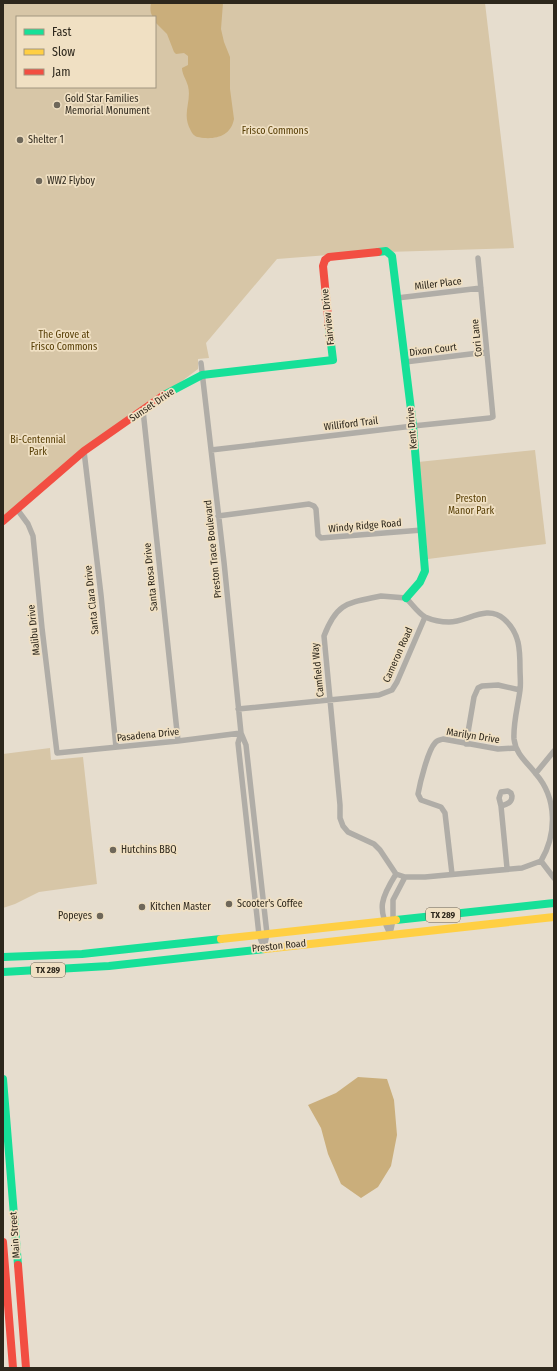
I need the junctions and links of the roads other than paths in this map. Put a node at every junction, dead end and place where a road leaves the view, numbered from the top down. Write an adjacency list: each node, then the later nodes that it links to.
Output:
1 (389, 252): 4 (main road, Kent Drive); 6 (main road, Fairview Drive)
2 (478, 258): 3 (street, Cori Lane)
3 (480, 288): 4 (street, Miller Place); 5 (street, Cori Lane)
4 (397, 298): 7 (main road, Kent Drive)
5 (487, 352): 7 (street, Dixon Court); 11 (street, Cori Lane)
6 (333, 360): 9 (main road, Sunset Drive)
7 (405, 362): 12 (main road, Kent Drive)
8 (201, 363): 9 (street, Preston Trace Boulevard)
9 (202, 375): 10 (main road, Sunset Drive); 13 (street, Preston Trace Boulevard)
10 (143, 410): 14 (main road, Sunset Drive); 25 (street, Santa Rosa Drive)
11 (493, 417): 12 (street, Williford Trail)
12 (413, 426): 13 (street, Williford Trail); 18 (main road, Kent Drive)
13 (211, 450): 16 (street, Preston Trace Boulevard)
14 (84, 451): 15 (main road, Sunset Drive); 27 (street, Santa Clara Drive)
15 (17, 509): 17 (main road, Sunset Drive); 30 (street, Malibu Drive)
16 (218, 516): 18 (street, Windy Ridge Road); 23 (street, Preston Trace Boulevard)
17 (3, 521)
18 (422, 530): 19 (main road, Kent Drive)
19 (406, 598): 20 (street); 22 (street, Camfield Way)
20 (425, 616): 21 (street); 22 (street, Cameron Road)
21 (520, 690): 26 (street); 28 (street)
22 (330, 699): 23 (street, Cameron Road); 37 (street, Camfield Way)
23 (238, 709): 24 (street, Preston Trace Boulevard)
24 (241, 734): 25 (street, Pasadena Drive); 33 (street, Preston Trace Boulevard); 34 (street, Preston Trace Boulevard)
25 (178, 741): 27 (street, Pasadena Drive)
26 (466, 744): 28 (street, Marilyn Drive); 38 (street, Marilyn Drive)
27 (116, 747): 30 (street, Pasadena Drive)
28 (516, 748): 31 (street)
29 (554, 751): 31 (street)
30 (57, 753)
31 (536, 773): 35 (street)
32 (501, 806): 36 (street)
33 (257, 850): 34 (street); 46 (street, Preston Trace Boulevard)
34 (249, 851): 46 (street, Preston Trace Boulevard)
35 (541, 861): 36 (street); 40 (street)
36 (507, 868): 38 (street)
37 (396, 874): 39 (street); 44 (street)
38 (452, 874): 39 (street)
39 (405, 877): 43 (street)
40 (554, 878)
41 (554, 903): 43 (main road, Preston Road / TX 289)
42 (554, 917): 45 (main road, Preston Road / TX 289)
43 (393, 920): 44 (main road, Preston Road / TX 289); 45 (street)
44 (384, 921): 45 (street); 46 (main road, Preston Road / TX 289)
45 (390, 934): 48 (main road, Preston Road / TX 289)
46 (263, 935): 47 (main road, Preston Road / TX 289); 48 (street, Preston Trace Boulevard)
47 (145, 948): 49 (main road, Preston Road / TX 289); 50 (main road)
48 (264, 948): 50 (main road, Preston Road / TX 289)
49 (3, 957)
50 (147, 961): 52 (main road, Preston Road / TX 289)
51 (3, 972): 52 (main road, Preston Road / TX 289)
52 (12, 972): 53 (main road)
53 (3, 976)
54 (3, 1079): 55 (main road, Main Street)
55 (5, 1132): 58 (main road, Main Street)
56 (3, 1242): 57 (main road, Main Street)
57 (13, 1368)
58 (26, 1368)

